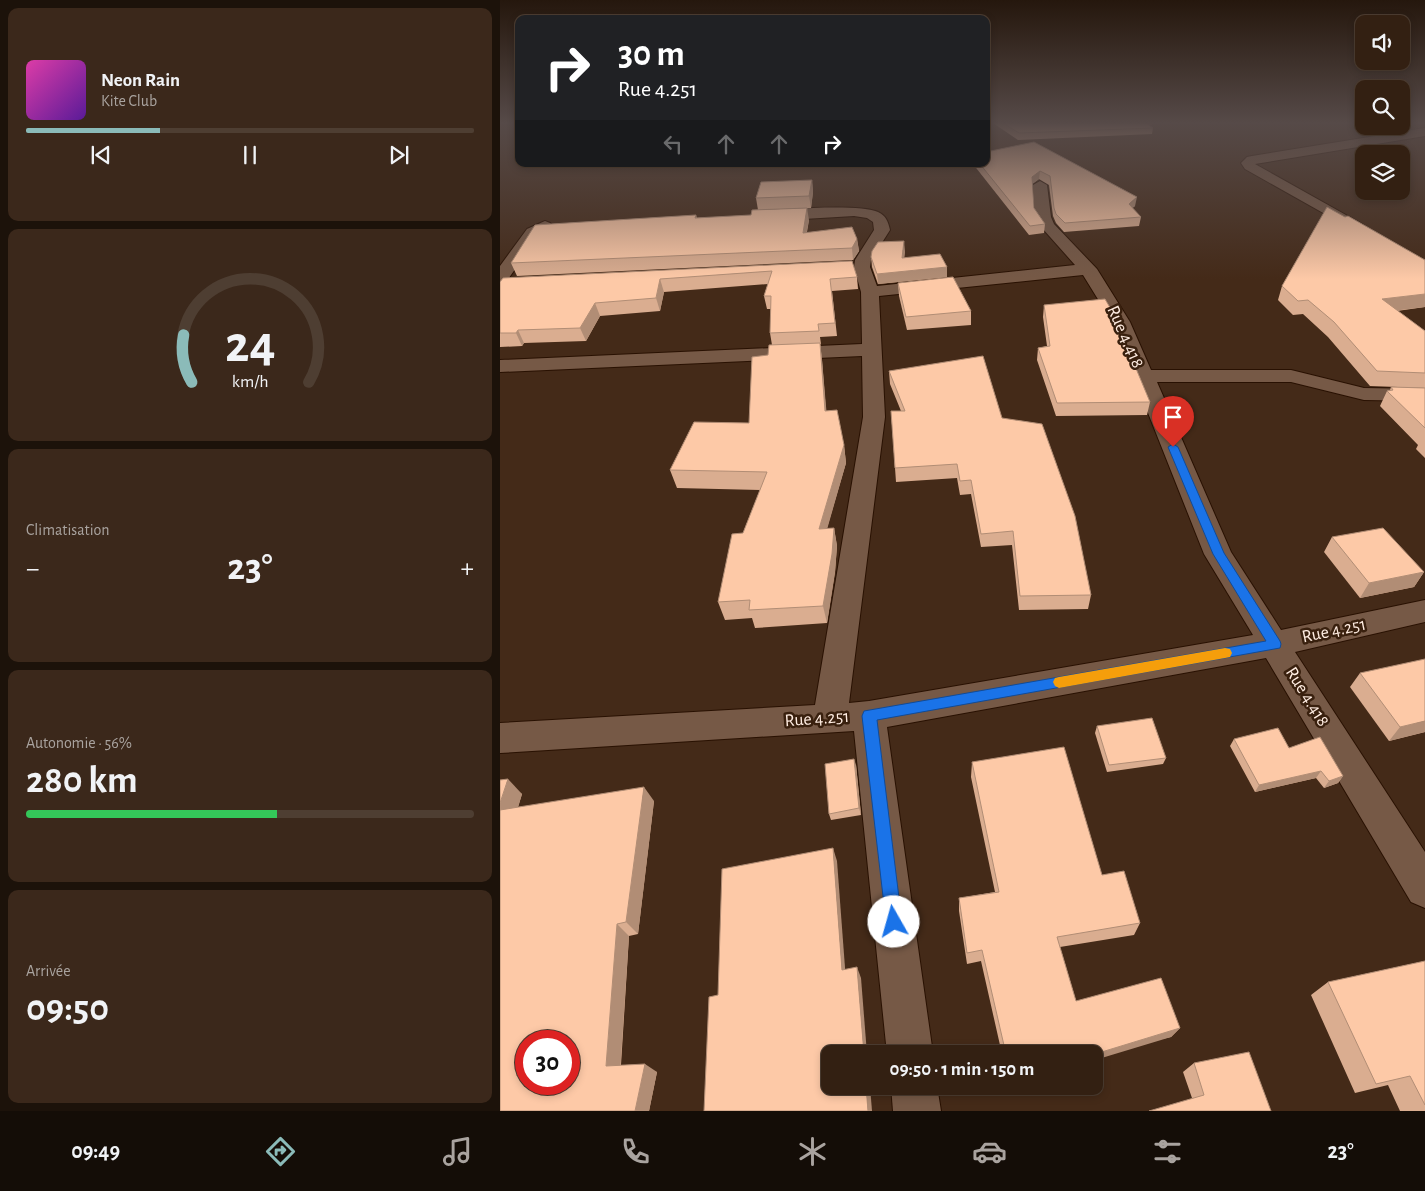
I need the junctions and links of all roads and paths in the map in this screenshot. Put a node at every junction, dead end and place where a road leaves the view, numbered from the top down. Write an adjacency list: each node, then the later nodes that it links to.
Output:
1 (1266, 175): 5 (street)
2 (1040, 185): 6 (street, Rue 4.418)
3 (750, 217): 10 (street)
4 (560, 224): 7 (street)
5 (1366, 232)
6 (1088, 269): 10 (street); 13 (street, Rue 4.418)
7 (500, 278)
8 (520, 283): 9 (street)
9 (500, 284)
10 (870, 292): 11 (street)
11 (871, 350): 12 (street); 18 (street)
12 (500, 366)
13 (1142, 376): 14 (street); 16 (street, Rue 4.418)
14 (1425, 395)
15 (1425, 611): 16 (street, Rue 4.251)
16 (1275, 644): 17 (street, Rue 4.251); 20 (street, Rue 4.418)
17 (869, 716): 18 (street, Rue 4.251); 21 (street)
18 (830, 718): 19 (street, Rue 4.251)
19 (500, 738)
20 (1425, 888)
21 (909, 1045)
22 (915, 1095): 23 (street)
23 (917, 1111)

